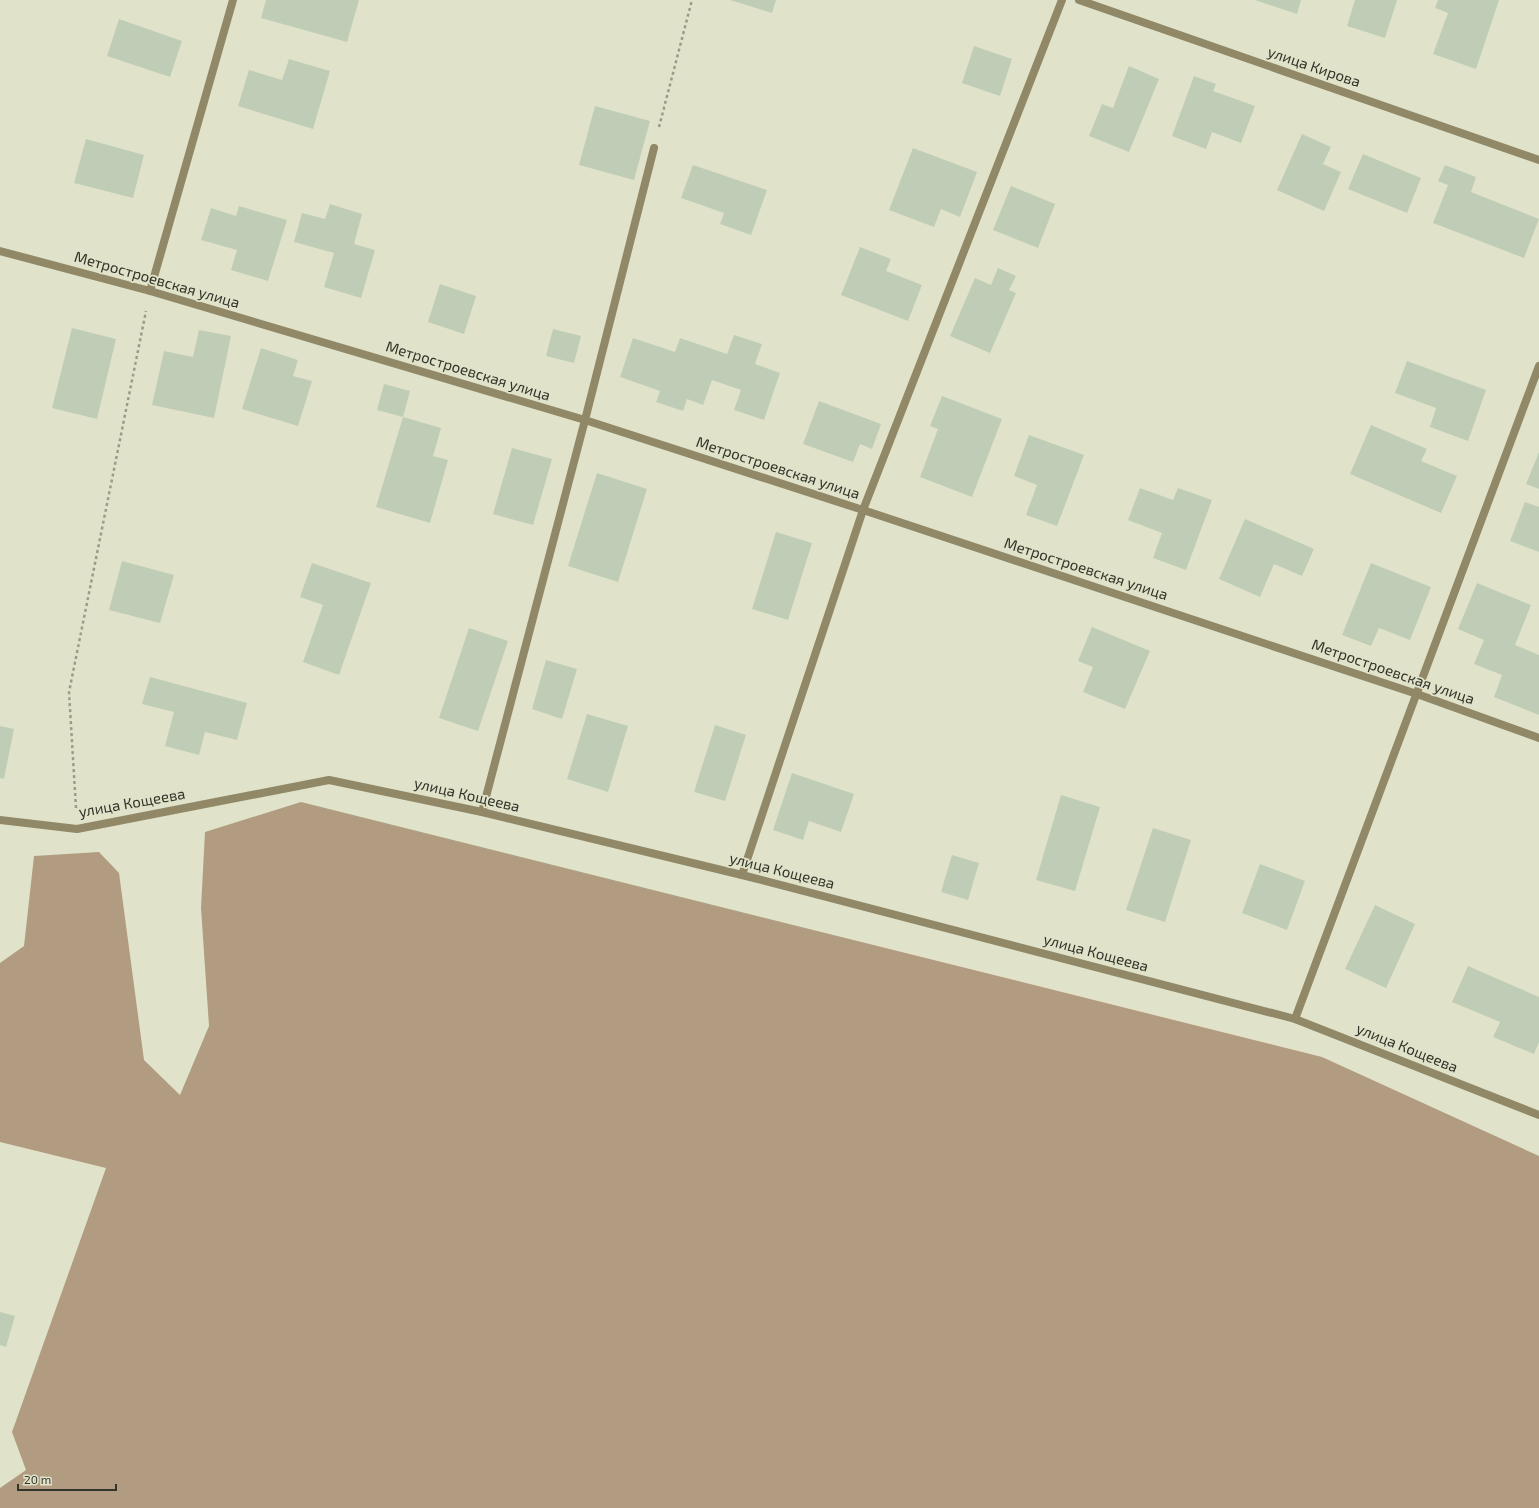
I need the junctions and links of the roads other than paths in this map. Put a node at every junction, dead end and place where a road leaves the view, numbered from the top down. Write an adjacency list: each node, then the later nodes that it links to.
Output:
1 (233, 0): 7 (street)
2 (1062, 0): 10 (street)
3 (1079, 0): 5 (street, улица Кирова)
4 (654, 148): 9 (street)
5 (1539, 160)
6 (0, 251): 7 (street, Метростроевская улица)
7 (150, 291): 9 (street, Метростроевская улица)
8 (1539, 366): 11 (street)
9 (585, 420): 10 (street, Метростроевская улица); 13 (street)
10 (863, 510): 11 (street, Метростроевская улица); 15 (street)
11 (1417, 694): 12 (street, Метростроевская улица); 16 (street)
12 (1539, 738)
13 (482, 812): 14 (street, улица Кощеева); 15 (street, улица Кощеева)
14 (0, 820)
15 (742, 875): 16 (street, улица Кощеева)
16 (1295, 1019): 17 (street, улица Кощеева)
17 (1539, 1115)

